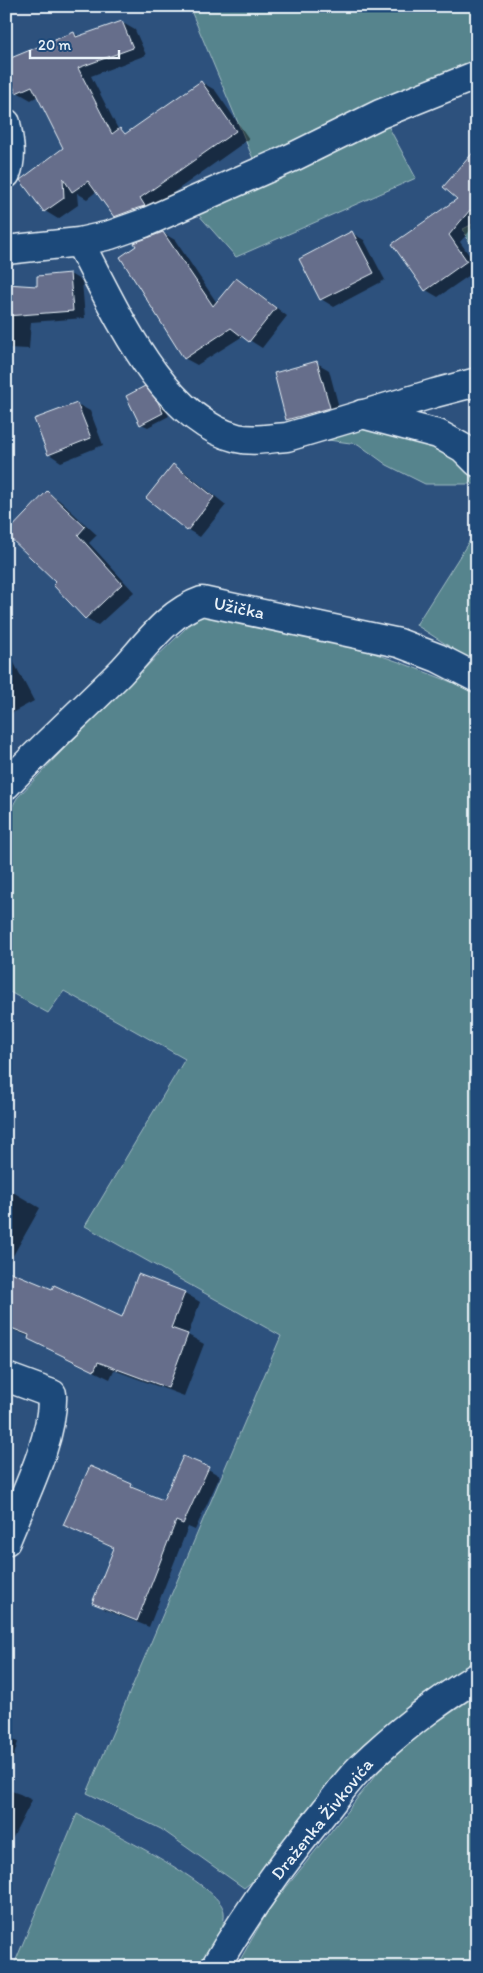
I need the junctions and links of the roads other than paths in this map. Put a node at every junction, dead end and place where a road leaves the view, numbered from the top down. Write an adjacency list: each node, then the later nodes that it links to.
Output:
1 (477, 75): 4 (street)
2 (6, 123): 3 (street)
3 (6, 174)
4 (79, 242): 5 (street); 7 (street)
5 (6, 250)
6 (477, 382): 7 (street)
7 (362, 414): 8 (street)
8 (477, 462)
9 (477, 678): 10 (street, Užička)
10 (6, 785)
11 (6, 1377): 12 (street)
12 (6, 1541)
13 (477, 1677): 14 (street, Draženka Živkovića)
14 (215, 1967)

